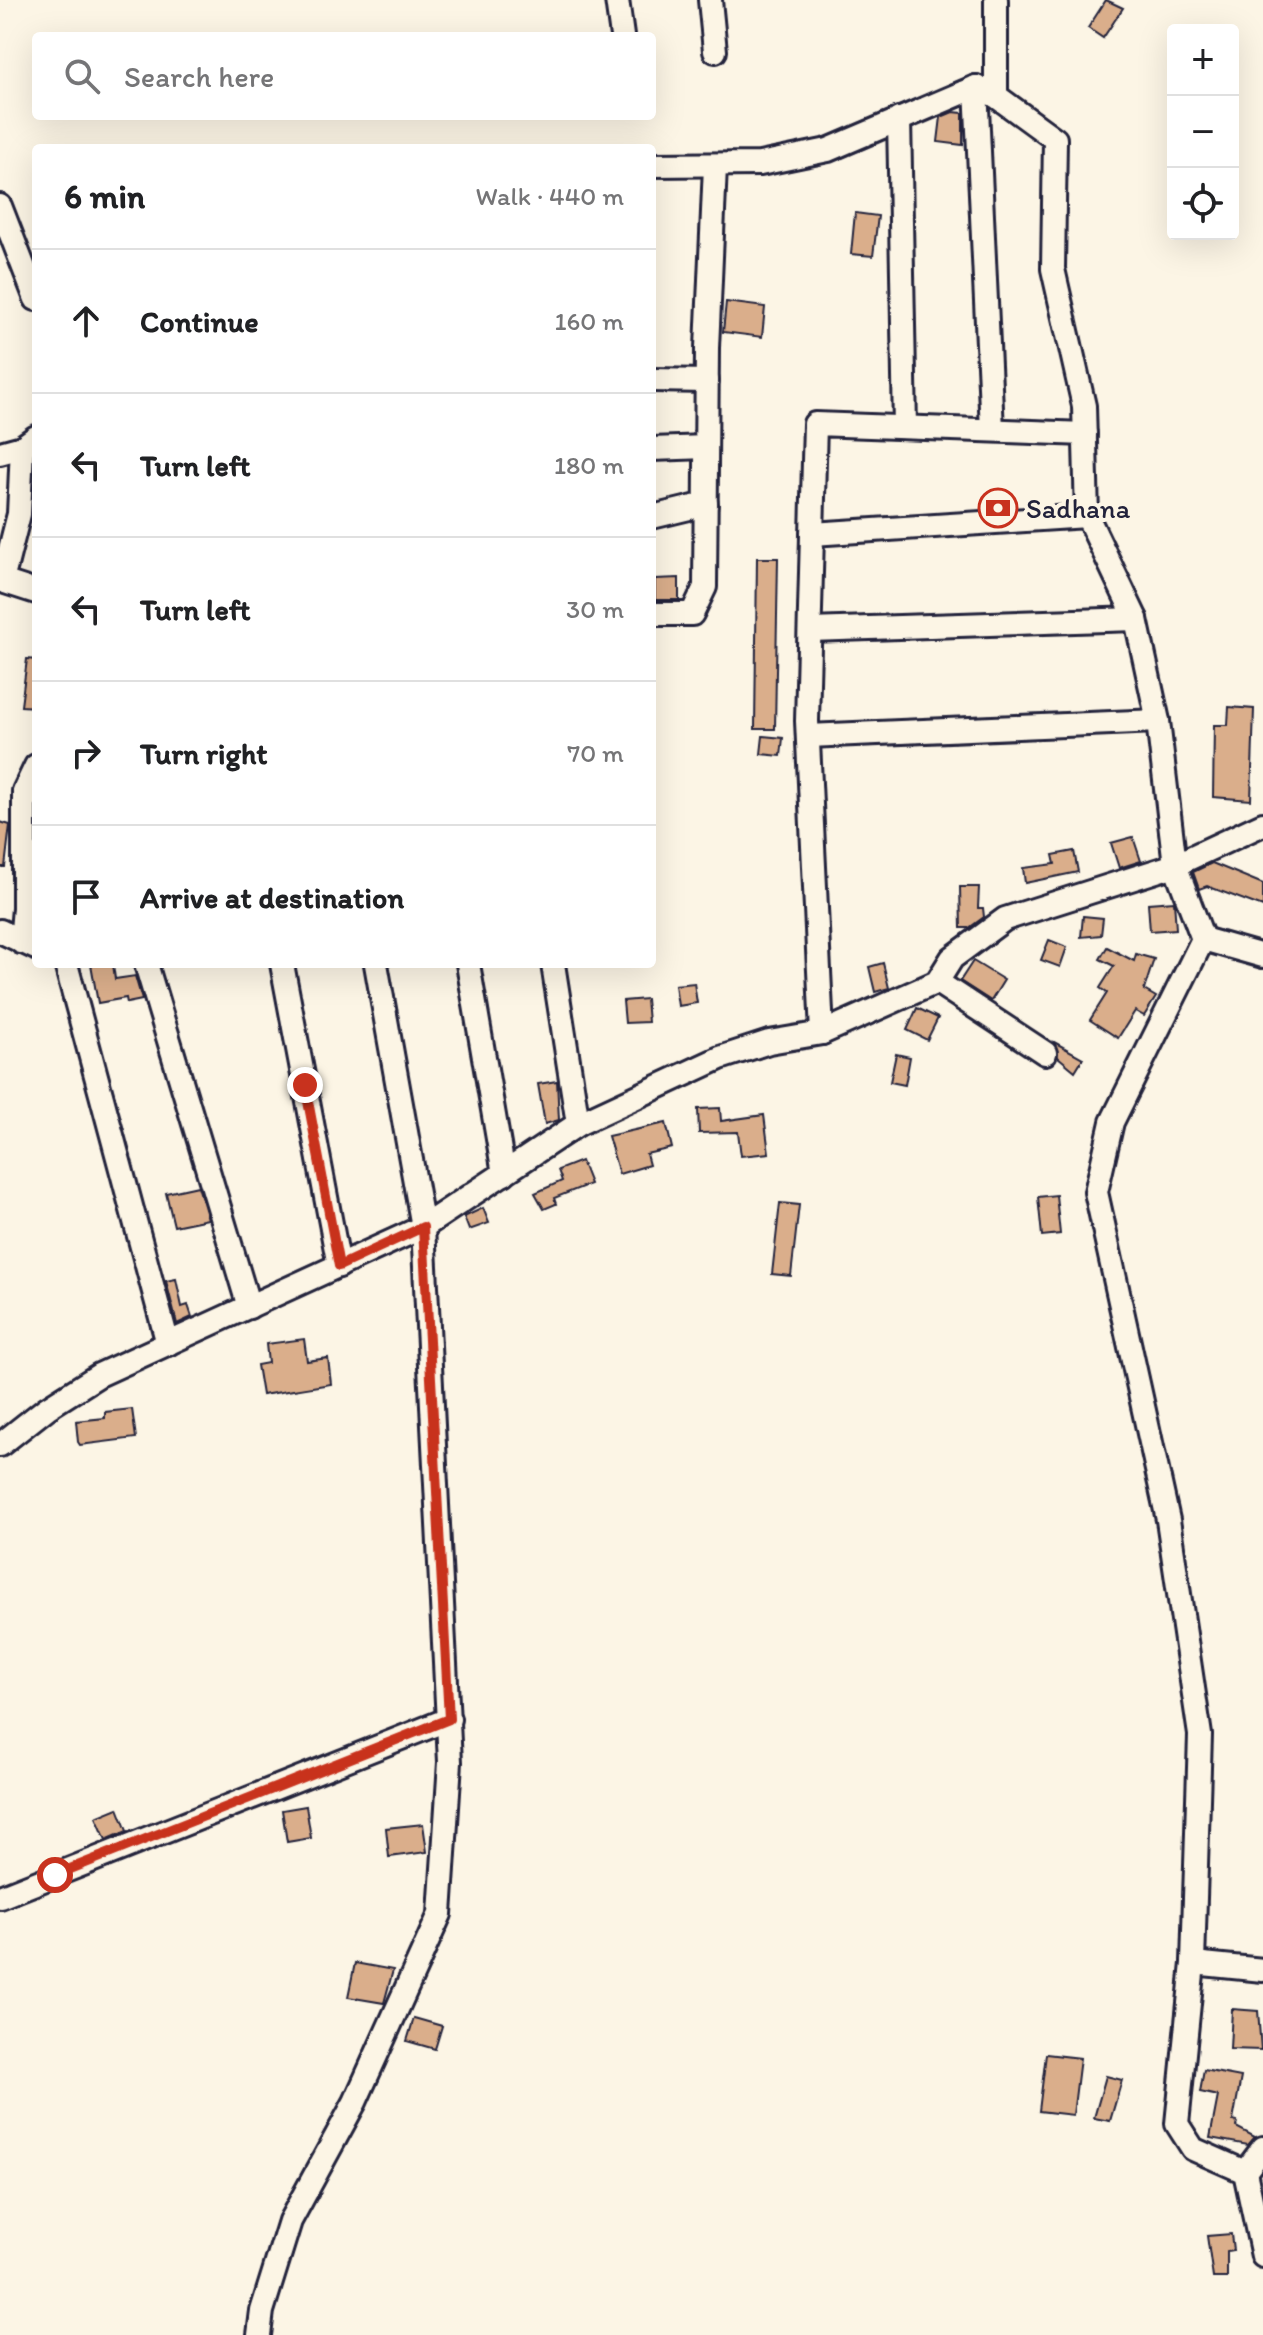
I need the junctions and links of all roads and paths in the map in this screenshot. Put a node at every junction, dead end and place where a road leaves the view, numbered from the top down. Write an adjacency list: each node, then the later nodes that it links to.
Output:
1 (617, 0): 4 (street)
2 (710, 0): 5 (street)
3 (996, 0): 6 (street)
4 (621, 32)
5 (715, 51)
6 (986, 91): 7 (street); 15 (street); 16 (street)
7 (899, 119): 9 (street); 14 (street)
8 (656, 165): 9 (street)
9 (715, 166): 13 (street)
10 (0, 206): 11 (street)
11 (32, 289)
12 (656, 380): 13 (street)
13 (707, 381): 18 (street)
14 (905, 427): 15 (street); 24 (street)
15 (992, 430): 16 (street)
16 (1085, 434): 23 (street)
17 (29, 442): 20 (street); 25 (street)
18 (706, 447): 19 (street); 21 (street)
19 (656, 449)
20 (0, 453)
21 (706, 504): 22 (street); 26 (street)
22 (656, 516)
23 (1087, 516): 24 (street); 27 (street)
24 (812, 534): 28 (street)
25 (32, 591)
26 (656, 614)
27 (1136, 619): 28 (street); 29 (street)
28 (810, 630): 30 (street)
29 (1158, 721): 30 (street); 33 (street)
30 (808, 736): 45 (street)
31 (32, 774): 36 (street)
32 (1263, 824): 33 (street)
33 (1175, 865): 35 (street); 44 (street)
34 (0, 931): 36 (street)
35 (1203, 939): 37 (street); 56 (street)
36 (28, 945)
37 (1263, 956)
38 (67, 968): 52 (street)
39 (147, 968): 51 (street)
40 (283, 968): 50 (street)
41 (377, 968): 49 (street)
42 (469, 968): 48 (street)
43 (554, 968): 47 (street)
44 (937, 982): 45 (street); 46 (street)
45 (822, 1033): 47 (street)
46 (1045, 1053)
47 (578, 1124): 48 (street)
48 (504, 1174): 49 (street)
49 (423, 1227): 50 (street); 54 (street)
50 (339, 1266): 51 (street)
51 (249, 1307): 52 (street)
52 (168, 1344): 53 (street)
53 (0, 1445)
54 (449, 1719): 55 (street); 61 (street)
55 (0, 1897)
56 (1193, 1963): 57 (street); 59 (street)
57 (1263, 1970)
58 (1263, 2148): 59 (street)
59 (1245, 2172): 60 (street)
60 (1263, 2256)
61 (259, 2335)

